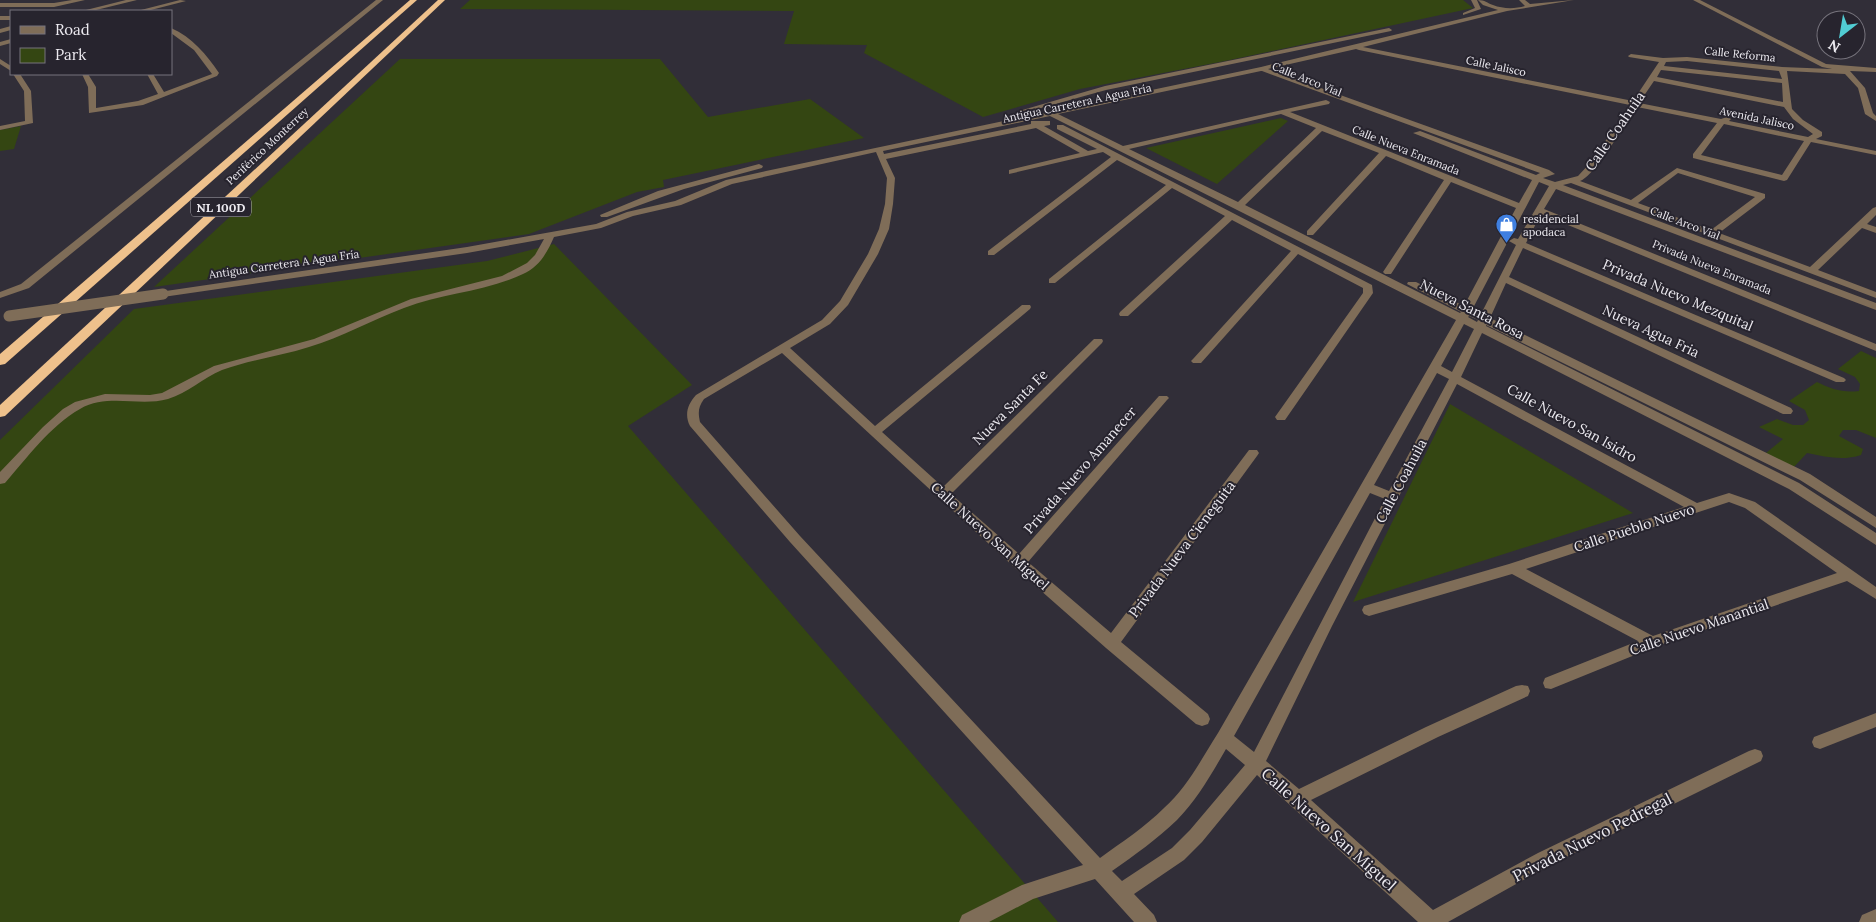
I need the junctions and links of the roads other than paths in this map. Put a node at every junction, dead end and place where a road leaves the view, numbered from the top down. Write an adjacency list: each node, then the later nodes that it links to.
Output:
1 (82, 0): 12 (street)
2 (134, 0): 15 (street)
3 (380, 0): 89 (street)
4 (414, 0): 100 (highway, Periférico Monterrey / NL 100D)
5 (442, 0): 107 (highway, Periférico Monterrey / NL 100D)
6 (1479, 0): 14 (street); 18 (street)
7 (1522, 0): 13 (street)
8 (1571, 0): 13 (street)
9 (1690, 0): 11 (street)
10 (183, 1): 16 (street)
11 (1700, 1): 25 (street)
12 (0, 6)
13 (1529, 6): 14 (street)
14 (1508, 9): 19 (street, Antigua Carretera A Agua Fría)
15 (90, 10)
16 (144, 10)
17 (172, 31): 35 (street)
18 (1330, 43): 22 (street); 28 (street)
19 (1354, 47): 28 (street, Antigua Carretera A Agua Fría); 40 (street, Calle Jalisco)
20 (1631, 56): 21 (street, Calle Reforma)
21 (1663, 60): 24 (street, Calle Coahuila); 26 (street, Calle Reforma)
22 (1226, 64): 28 (street); 32 (street)
23 (1876, 66): 25 (street, Calle Reforma)
24 (1659, 68): 33 (street, Calle Coahuila); 34 (street)
25 (1841, 68): 26 (street, Calle Reforma); 27 (street, Calle Reforma); 37 (street)
26 (1782, 69): 34 (street)
27 (1876, 70)
28 (1263, 72): 36 (street, Calle Arco Vial); 39 (street, Calle Arco Vial); 43 (street, Antigua Carretera A Agua Fría); 43 (street)
29 (17, 75): 49 (street)
30 (86, 75): 35 (street)
31 (151, 75): 35 (street)
32 (1163, 76): 43 (street); 54 (street)
33 (1652, 78): 40 (street, Calle Coahuila); 41 (street)
34 (1786, 81): 41 (street)
35 (162, 95)
36 (1343, 98): 39 (street); 63 (street, Calle Arco Vial)
37 (1866, 98): 38 (street); 45 (street)
38 (1876, 100)
39 (1329, 101): 42 (street); 65 (street, Calle Arco Vial)
40 (1636, 101): 44 (street, Avenida Jalisco); 47 (street, Avenida Jalisco); 66 (street, Calle Coahuila)
41 (1787, 105): 51 (street)
42 (1282, 112): 50 (street, Calle Nueva Enramada); 56 (street)
43 (1056, 116): 46 (street); 48 (street, Antigua Carretera A Agua Fría); 55 (street); 56 (street, Nueva Santa Rosa)
44 (1730, 116): 47 (street); 51 (street, Avenida Jalisco)
45 (1873, 117)
46 (1025, 118): 48 (street); 57 (street)
47 (1722, 122): 52 (street, Avenida Jalisco); 52 (street)
48 (1038, 125): 57 (street, Antigua Carretera A Agua Fría); 60 (street)
49 (0, 128)
50 (1321, 128): 58 (street, Calle Nueva Enramada); 69 (street)
51 (1819, 134): 52 (street); 53 (street, Avenida Jalisco)
52 (1808, 140): 59 (street, Avenida Jalisco)
53 (1876, 146)
54 (840, 149)
55 (1103, 150): 56 (street); 60 (street)
56 (1124, 150): 67 (street); 69 (street, Nueva Santa Rosa); 84 (street)
57 (881, 153): 77 (street, Antigua Carretera A Agua Fría); 98 (street)
58 (1384, 153): 64 (street, Calle Nueva Enramada); 78 (street)
59 (1876, 153)
60 (1087, 154): 62 (street)
61 (782, 161): 77 (street, Antigua Carretera A Agua Fría)
62 (1012, 172)
63 (1546, 172): 65 (street, Calle Coahuila); 66 (street, Calle Arco Vial)
64 (1449, 179): 71 (street, Calle Nueva Enramada); 86 (street)
65 (1537, 179): 68 (street, Calle Arco Vial); 71 (street, Calle Coahuila)
66 (1570, 180): 68 (street, Calle Coahuila); 70 (street, Calle Arco Vial)
67 (1171, 185): 74 (street); 88 (street)
68 (1554, 186): 72 (street, Calle Coahuila); 92 (street, Calle Arco Vial)
69 (1242, 203): 78 (street, Nueva Santa Rosa); 94 (street, Nueva Santa Rosa)
70 (1632, 204): 79 (street, Calle Arco Vial); 79 (street)
71 (1521, 207): 81 (street, Calle Coahuila)
72 (1538, 210): 82 (street, Calle Coahuila); 99 (street, Privada Nueva Enramada)
73 (1876, 210): 75 (street)
74 (1231, 216): 83 (street); 93 (street)
75 (1862, 225): 76 (street); 85 (street)
76 (1876, 230)
77 (570, 231): 80 (street, Antigua Carretera A Agua Fría)
78 (1310, 233): 86 (street, Nueva Santa Rosa)
79 (1713, 233): 85 (street, Calle Arco Vial)
80 (550, 236): 95 (street, Antigua Carretera A Agua Fría, bridge); 112 (street)
81 (1504, 238): 82 (street, Privada Nuevo Mezquital); 94 (street, Calle Coahuila)
82 (1521, 242): 87 (street, Calle Coahuila); 104 (street, Privada Nuevo Mezquital)
83 (1297, 250): 101 (street); 108 (street)
84 (991, 253)
85 (1812, 270): 90 (street, Calle Arco Vial)
86 (1388, 272): 94 (street, Nueva Santa Rosa)
87 (1503, 278): 96 (street, Calle Coahuila); 106 (street, Nueva Agua Fria)
88 (1052, 281)
89 (0, 295)
90 (1876, 295)
91 (1026, 307): 109 (street)
92 (1876, 307)
93 (1124, 314)
94 (1464, 315): 96 (street, Nueva Santa Rosa); 102 (street, Calle Coahuila)
95 (4, 317)
96 (1481, 324): 103 (street, Calle Coahuila); 111 (street, Nueva Santa Rosa); 114 (street, Nueva Santa Rosa)
97 (1098, 341): 115 (street, Nueva Santa Fe)
98 (782, 347): 109 (street, Calle Nuevo San Miguel); 136 (street)
99 (1876, 348)
100 (0, 361)
101 (1197, 361)
102 (1434, 367): 103 (street, Calle Nuevo San Isidro); 113 (street, Calle Coahuila)
103 (1455, 378): 116 (street, Calle Coahuila); 117 (street, Calle Nuevo San Isidro)
104 (1840, 380)
105 (1163, 398): 120 (street, Privada Nuevo Amanecer)
106 (1787, 411)
107 (0, 413)
108 (1281, 417)
109 (874, 433): 115 (street, Calle Nuevo San Miguel)
110 (1252, 453): 126 (street, Privada Nueva Cieneguita)
111 (1805, 477): 114 (street); 118 (street, Nueva Santa Rosa)
112 (0, 480)
113 (1366, 486): 116 (street); 131 (street, Calle Coahuila)
114 (1794, 486): 119 (street, Nueva Santa Rosa)
115 (943, 495): 120 (street, Calle Nuevo San Miguel)
116 (1392, 497): 134 (street, Calle Coahuila)
117 (1695, 507): 121 (street, Calle Pueblo Nuevo); 122 (street, Calle Pueblo Nuevo)
118 (1876, 523)
119 (1876, 540)
120 (1020, 563): 126 (street, Calle Nuevo San Miguel)
121 (1513, 568): 124 (street, Calle Pueblo Nuevo); 125 (street)
122 (1848, 575): 123 (street, Calle Pueblo Nuevo); 125 (street, Calle Nuevo Manantial)
123 (1876, 594)
124 (1369, 610)
125 (1652, 642): 127 (street, Calle Nuevo Manantial)
126 (1110, 644): 129 (street, Calle Nuevo San Miguel)
127 (1551, 683)
128 (1522, 691): 135 (street)
129 (1202, 719)
130 (1876, 720): 132 (street)
131 (1224, 738): 134 (street, Calle Nuevo San Miguel); 136 (street, Calle Coahuila)
132 (1820, 742)
133 (1755, 756): 141 (street, Privada Nuevo Pedregal)
134 (1256, 764): 135 (street, Calle Nuevo San Miguel); 137 (street, Calle Coahuila)
135 (1296, 799): 141 (street, Calle Nuevo San Miguel)
136 (1099, 869): 137 (street); 139 (street, Calle Coahuila)
137 (1120, 893): 140 (street)
138 (1876, 918): 142 (street)
139 (969, 922)
140 (1147, 922)
141 (1432, 922)
142 (1869, 922)

